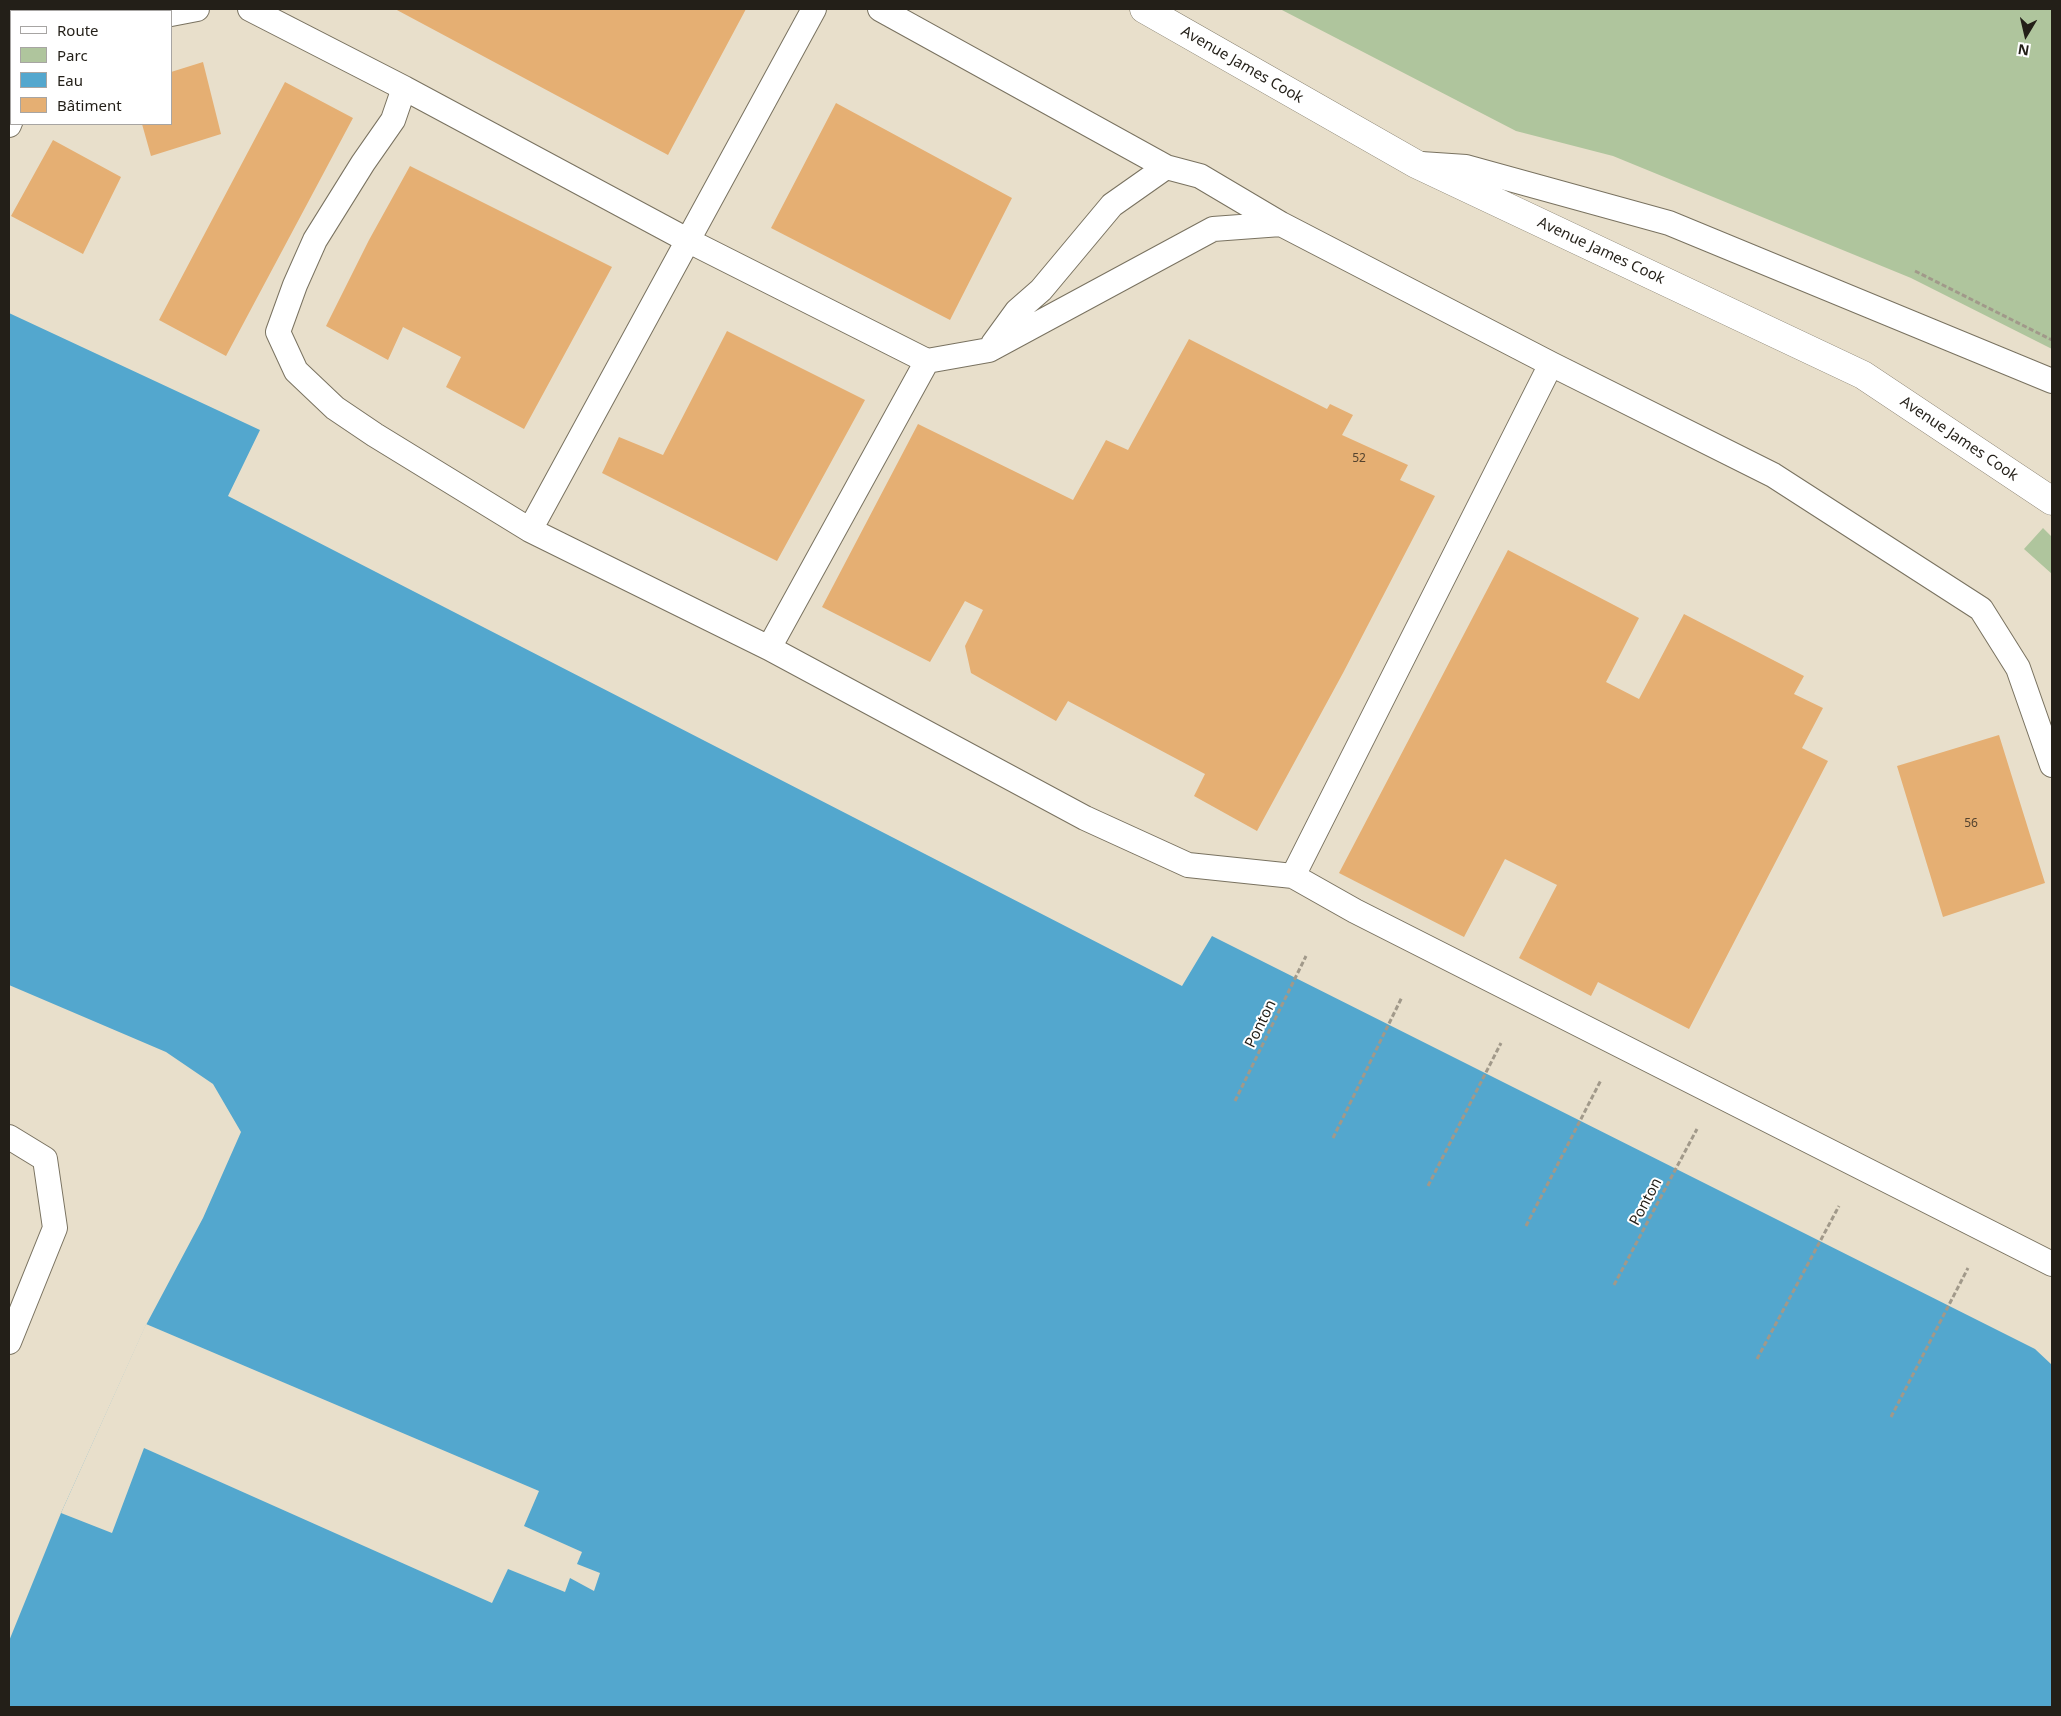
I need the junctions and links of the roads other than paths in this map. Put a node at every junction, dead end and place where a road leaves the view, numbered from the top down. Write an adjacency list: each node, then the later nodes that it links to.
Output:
1 (197, 9): 6 (lane)
2 (250, 9): 7 (lane)
3 (814, 9): 11 (lane)
4 (880, 9): 9 (lane)
5 (1144, 9): 8 (main road, Avenue James Cook)
6 (172, 14)
7 (404, 88): 11 (lane); 17 (lane)
8 (1416, 164): 15 (lane); 16 (main road, Avenue James Cook)
9 (1166, 167): 10 (lane); 12 (lane)
10 (1281, 224): 12 (lane); 14 (lane)
11 (688, 241): 13 (lane); 17 (lane)
12 (989, 350): 13 (lane)
13 (927, 361): 18 (lane)
14 (1551, 364): 19 (lane); 20 (lane)
15 (2052, 381)
16 (2052, 501)
17 (530, 530): 18 (lane)
18 (769, 648): 20 (lane)
19 (2052, 765)
20 (1293, 876): 22 (lane)
21 (9, 1137): 23 (lane)
22 (2052, 1264)
23 (9, 1342)

